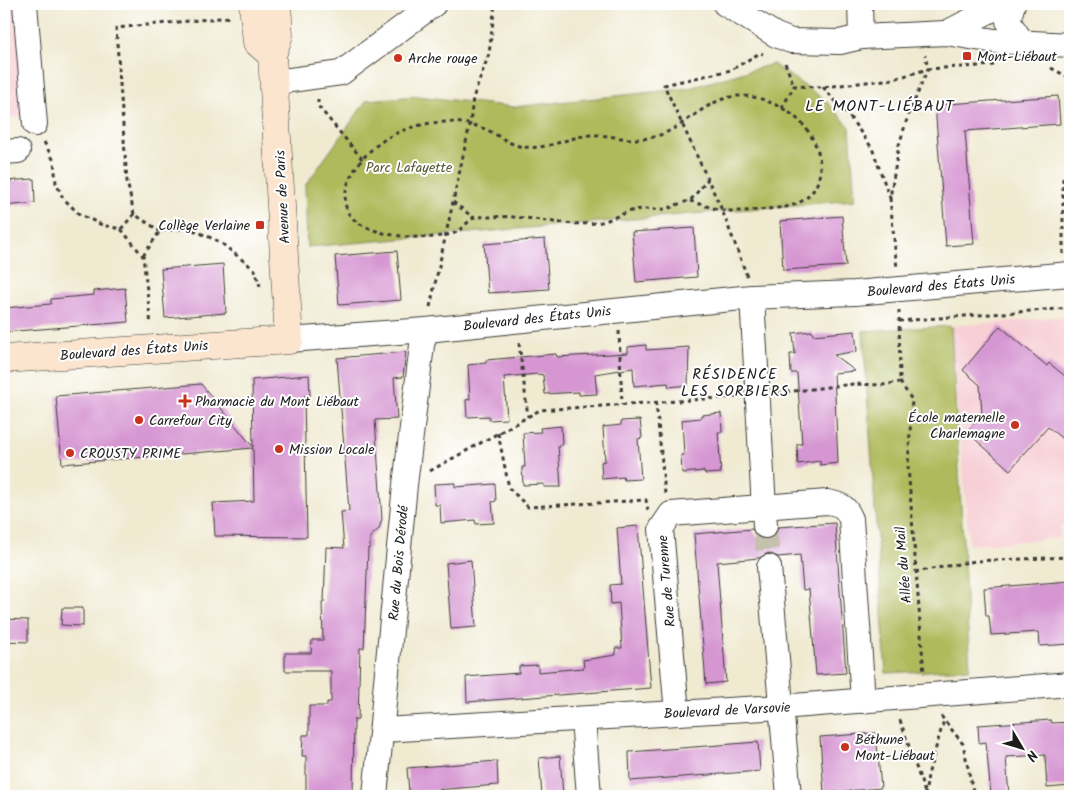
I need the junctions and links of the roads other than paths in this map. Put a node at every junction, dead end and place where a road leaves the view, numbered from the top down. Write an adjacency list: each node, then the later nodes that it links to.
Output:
1 (25, 4): 13 (street)
2 (434, 4): 12 (street)
3 (725, 4): 9 (street)
4 (860, 4): 9 (street)
5 (1003, 4): 8 (street)
6 (1013, 4): 10 (street)
7 (261, 8): 12 (street, Avenue de Paris)
8 (946, 33): 9 (street); 10 (street)
9 (861, 37)
10 (1022, 42): 11 (street)
11 (1070, 46)
12 (276, 82): 17 (street, Avenue de Paris)
13 (36, 124)
14 (1067, 275): 15 (street, Boulevard des États Unis)
15 (752, 298): 16 (street, Boulevard des États Unis); 19 (street)
16 (426, 330): 17 (street, Boulevard des États Unis); 26 (street, Rue du Bois Dérodé)
17 (289, 340): 18 (street, Boulevard des États Unis)
18 (4, 359)
19 (764, 516): 22 (street); 24 (street, Rue de Turenne)
20 (769, 567): 23 (street)
21 (1070, 684): 22 (street, Boulevard de Varsovie)
22 (863, 701): 23 (street, Boulevard de Varsovie)
23 (781, 707): 24 (street, Boulevard de Varsovie); 29 (street)
24 (677, 713): 25 (street, Boulevard de Varsovie)
25 (583, 719): 26 (street, Boulevard de Varsovie); 28 (street)
26 (383, 730): 27 (street, Rue du Bois Dérodé)
27 (375, 796)
28 (590, 796)
29 (789, 796)

